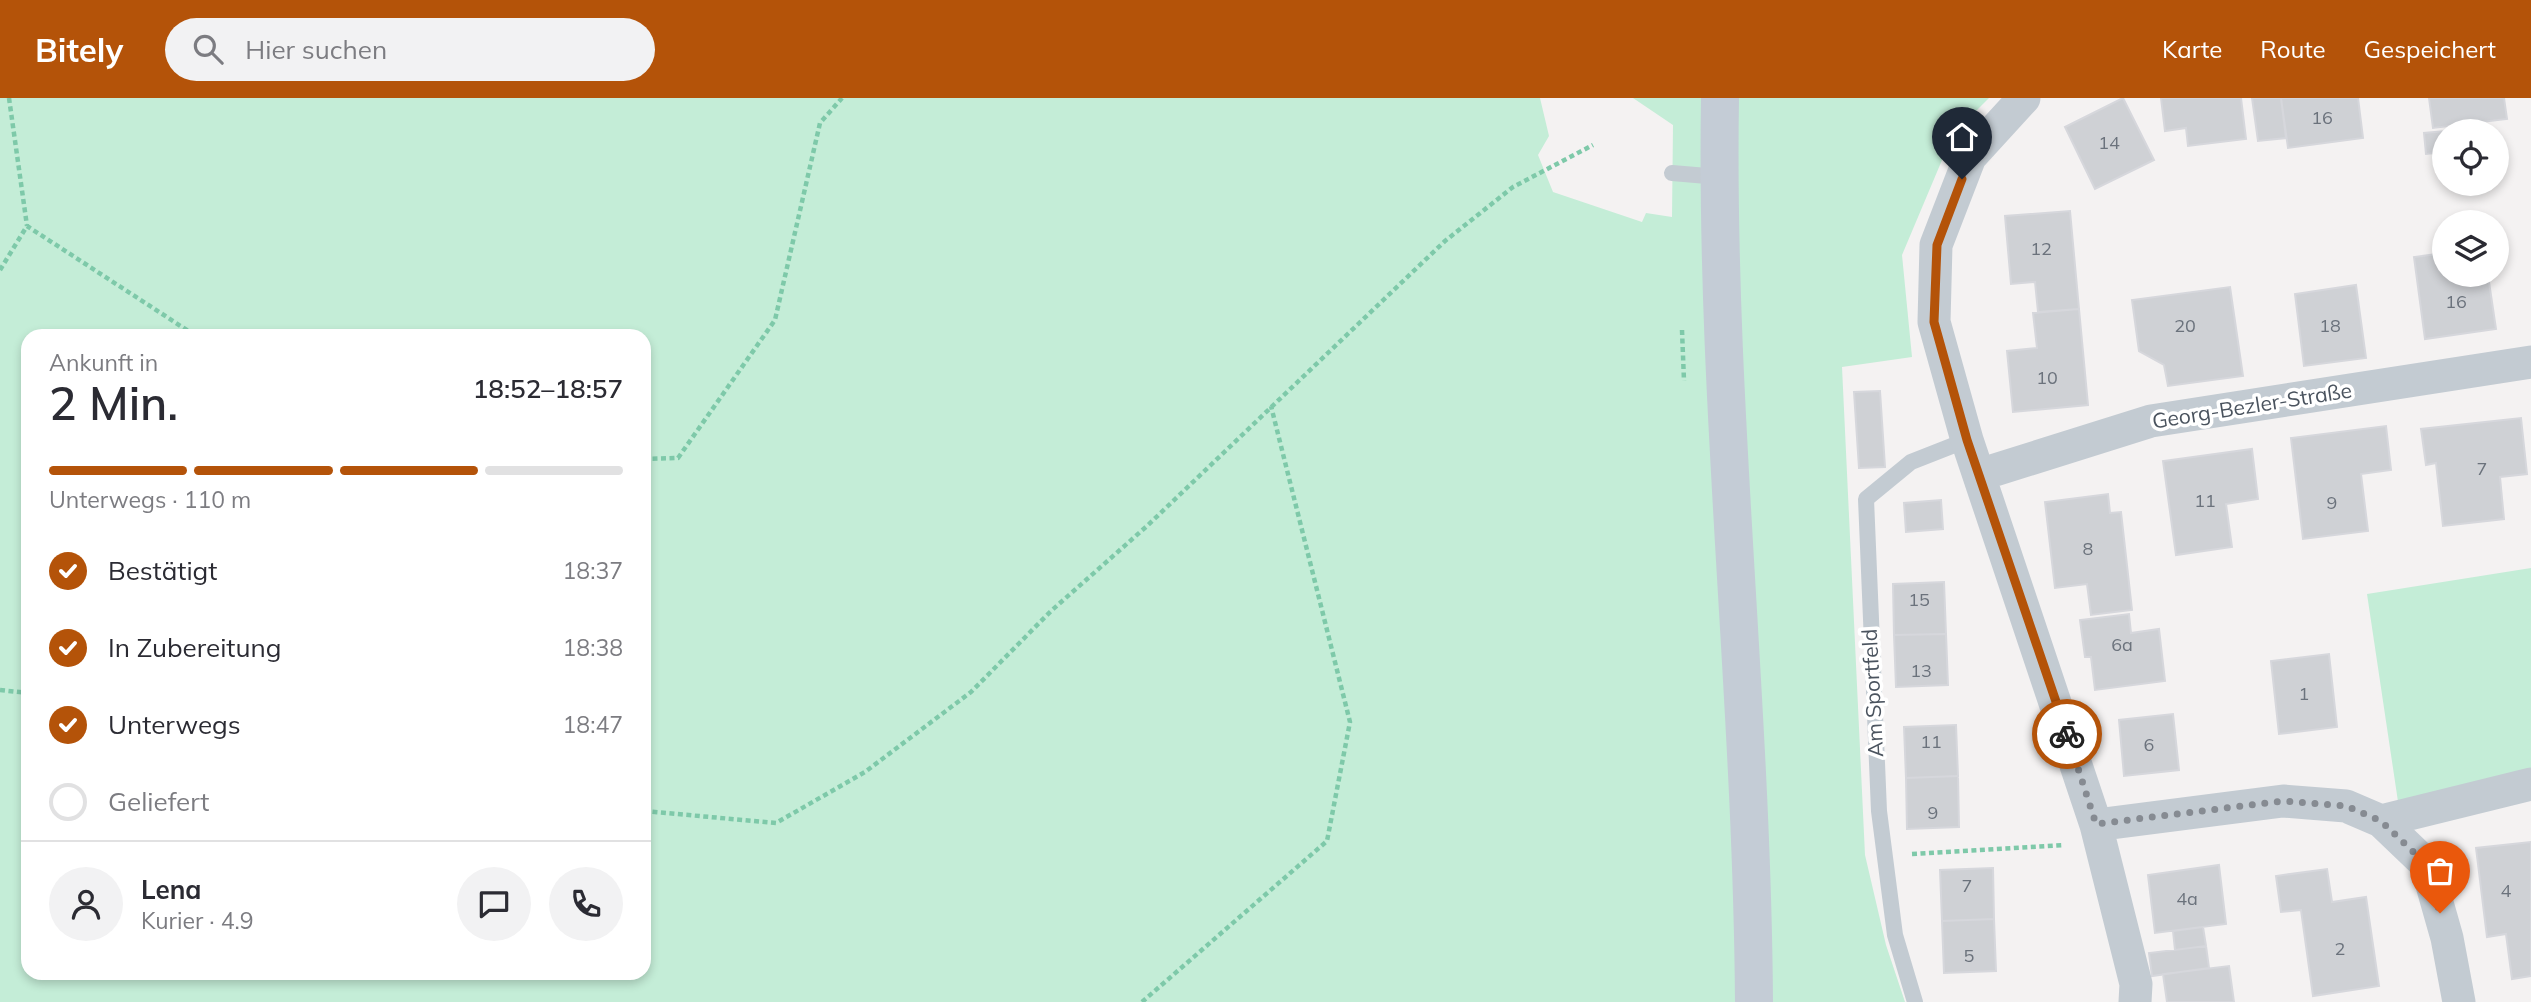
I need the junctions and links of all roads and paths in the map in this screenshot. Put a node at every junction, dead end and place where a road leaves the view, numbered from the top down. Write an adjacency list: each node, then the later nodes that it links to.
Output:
1 (9, 98): 8 (path)
2 (842, 98): 14 (path)
3 (1720, 98): 7 (main road)
4 (2025, 98): 13 (street)
5 (1593, 145): 12 (path)
6 (1672, 173): 7 (lane)
7 (1719, 177): 24 (main road)
8 (27, 226): 9 (path); 10 (path)
9 (0, 270)
10 (185, 329)
11 (2531, 362): 15 (street, Georg-Bezler-Straße)
12 (1271, 406): 19 (path); 23 (path)
13 (1967, 440): 15 (street); 22 (lane, Am Sportfeld)
14 (651, 459)
15 (1979, 475): 21 (street)
16 (0, 690): 17 (path)
17 (21, 692)
18 (2531, 784): 20 (street)
19 (651, 812)
20 (2381, 821): 21 (street); 27 (street)
21 (2099, 834): 22 (path); 26 (street)
22 (1883, 856): 25 (lane, Am Sportfeld)
23 (1142, 1002)
24 (1754, 1002)
25 (1915, 1002)
26 (2136, 1002)
27 (2459, 1002)

